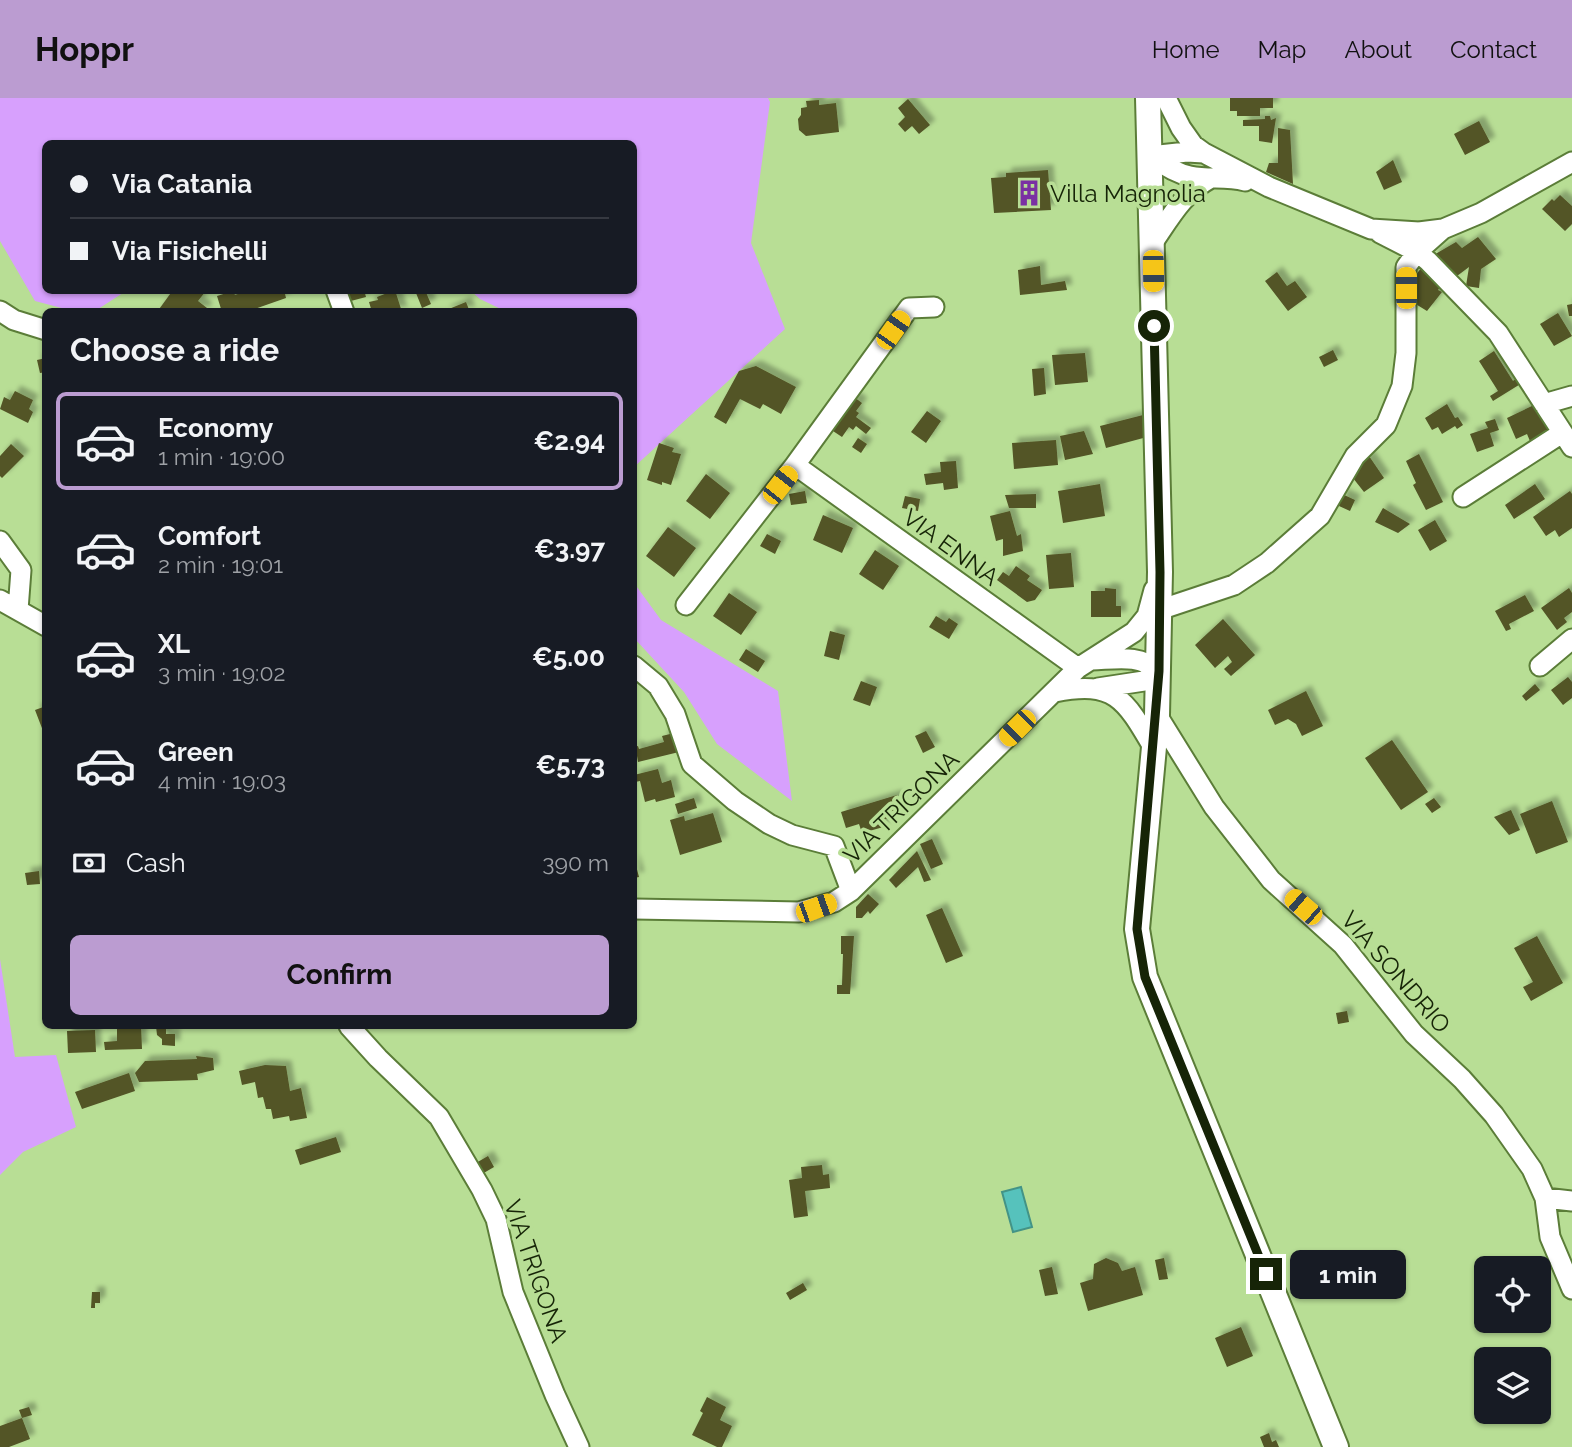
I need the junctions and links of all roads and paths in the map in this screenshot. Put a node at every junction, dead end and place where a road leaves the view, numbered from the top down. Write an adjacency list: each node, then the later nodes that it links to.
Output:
1 (1148, 98): 4 (main road)
2 (1166, 98): 3 (street)
3 (1204, 153): 4 (street); 7 (street)
4 (1150, 156): 6 (street); 10 (main road)
5 (1572, 162): 9 (street)
6 (1212, 177): 7 (street); 10 (street)
7 (1269, 187): 8 (street)
8 (1371, 229): 9 (street); 11 (street)
9 (1443, 229): 11 (street)
10 (1152, 244): 21 (main road)
11 (1417, 252): 16 (street); 25 (street)
12 (934, 307): 18 (street)
13 (0, 312): 14 (street)
14 (42, 329)
15 (1572, 396): 16 (street)
16 (1544, 404): 17 (street)
17 (1567, 440): 19 (street)
18 (795, 465): 23 (street); 28 (street, VIA ENNA)
19 (1462, 497)
20 (0, 541): 24 (street)
21 (1160, 572): 25 (main road); 28 (street, VIA TRIGONA)
22 (0, 600): 24 (street)
23 (685, 605)
24 (18, 610): 26 (street)
25 (1159, 610): 31 (main road)
26 (42, 624)
27 (1572, 639): 29 (street)
28 (1083, 664): 31 (street); 33 (street, VIA TRIGONA)
29 (1540, 666)
30 (637, 668): 36 (street)
31 (1159, 671): 32 (street); 34 (main road)
32 (1098, 688): 33 (street); 35 (street)
33 (1054, 692): 36 (street, VIA TRIGONA)
34 (1157, 715): 35 (main road); 39 (street, VIA SONDRIO)
35 (1153, 747): 43 (main road)
36 (850, 891): 37 (street, VIA TRIGONA)
37 (637, 909)
38 (352, 1029): 42 (street, VIA TRIGONA)
39 (1545, 1198): 40 (street); 41 (street, VIA SONDRIO)
40 (1572, 1201)
41 (1572, 1289)
42 (579, 1447)
43 (1336, 1447)

